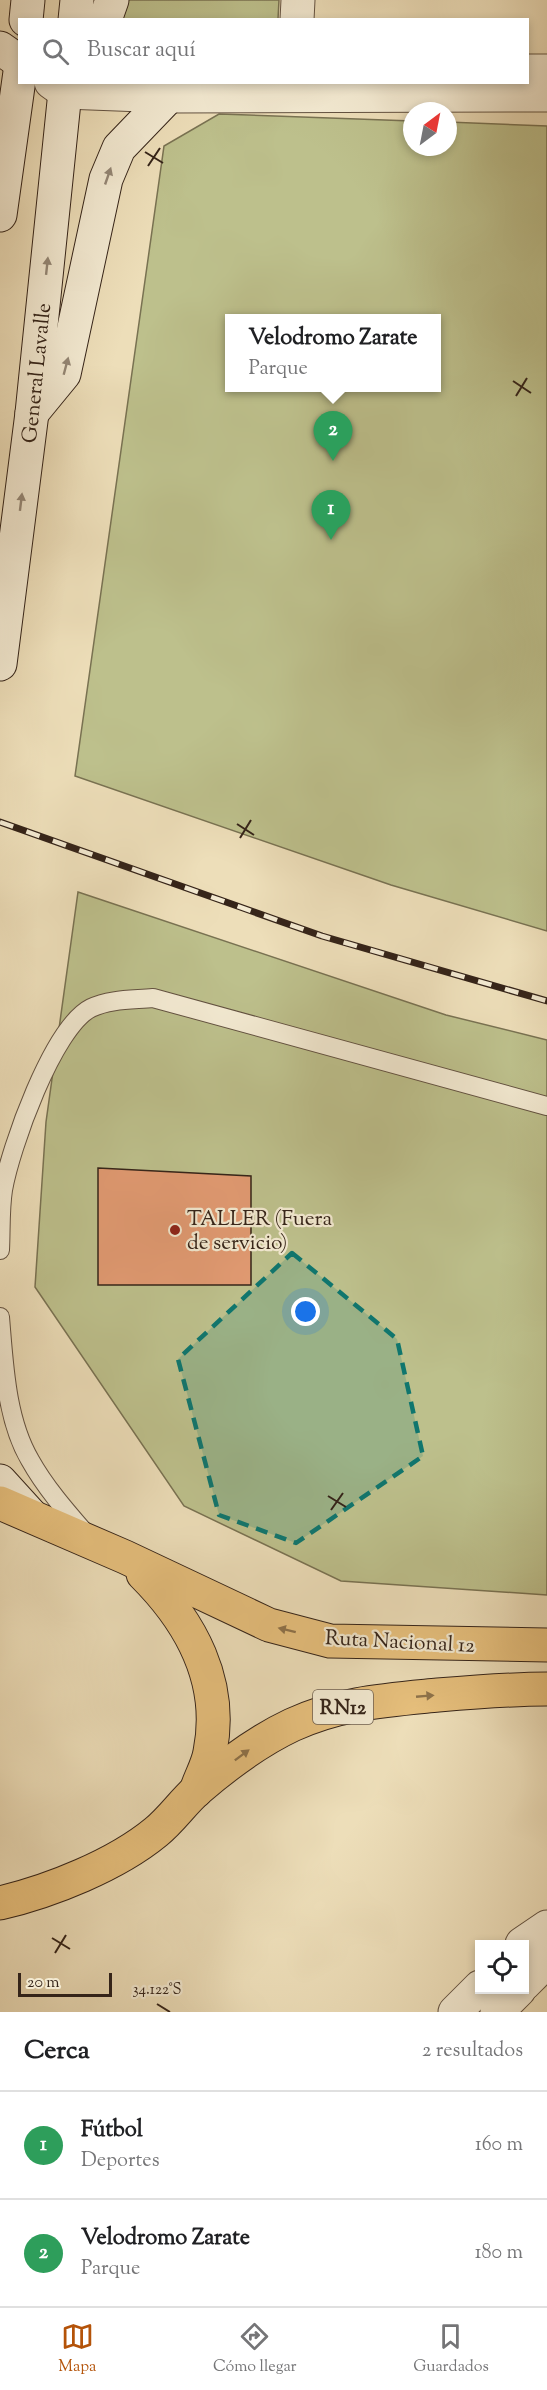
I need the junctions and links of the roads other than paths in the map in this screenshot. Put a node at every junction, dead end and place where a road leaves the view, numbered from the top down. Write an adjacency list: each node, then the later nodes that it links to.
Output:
1 (28, 0): 5 (main road)
2 (77, 0): 6 (main road)
3 (112, 0): 7 (main road)
4 (298, 0): 8 (main road)
5 (26, 18)
6 (75, 18)
7 (106, 18)
8 (297, 18)
9 (0, 48): 10 (main road)
10 (18, 61)
11 (529, 71): 12 (main road)
12 (547, 71)
13 (18, 84): 17 (main road)
14 (61, 86): 16 (main road); 18 (main road, General Lavalle, one-way to 14)
15 (547, 95): 16 (main road)
16 (169, 96): 18 (main road, one-way to 16)
17 (0, 209)
18 (32, 413): 19 (main road, General Lavalle, one-way to 18)
19 (0, 664)
20 (547, 1106): 21 (lane)
21 (0, 1250)
22 (0, 1317): 25 (lane)
23 (0, 1481): 24 (main road)
24 (15, 1508): 25 (highway, Ruta Nacional 12 / RN12)
25 (93, 1542): 26 (highway, Ruta Nacional 12 / RN12)
26 (125, 1557): 27 (highway, Ruta Nacional 12 / RN12, one-way to 26); 29 (highway, Ruta Nacional 12 / RN12)
27 (547, 1645)
28 (547, 1689): 29 (highway, Ruta Nacional 12 / RN12, one-way to 28)
29 (196, 1791): 30 (highway, Ruta Nacional 12 / RN12)
30 (4, 1905)
31 (547, 1927): 32 (main road)
32 (528, 1940)
33 (547, 1961): 34 (main road)
34 (529, 1980)
35 (475, 1992): 37 (main road)
36 (514, 1994): 38 (main road)
37 (455, 2012)
38 (497, 2012)

